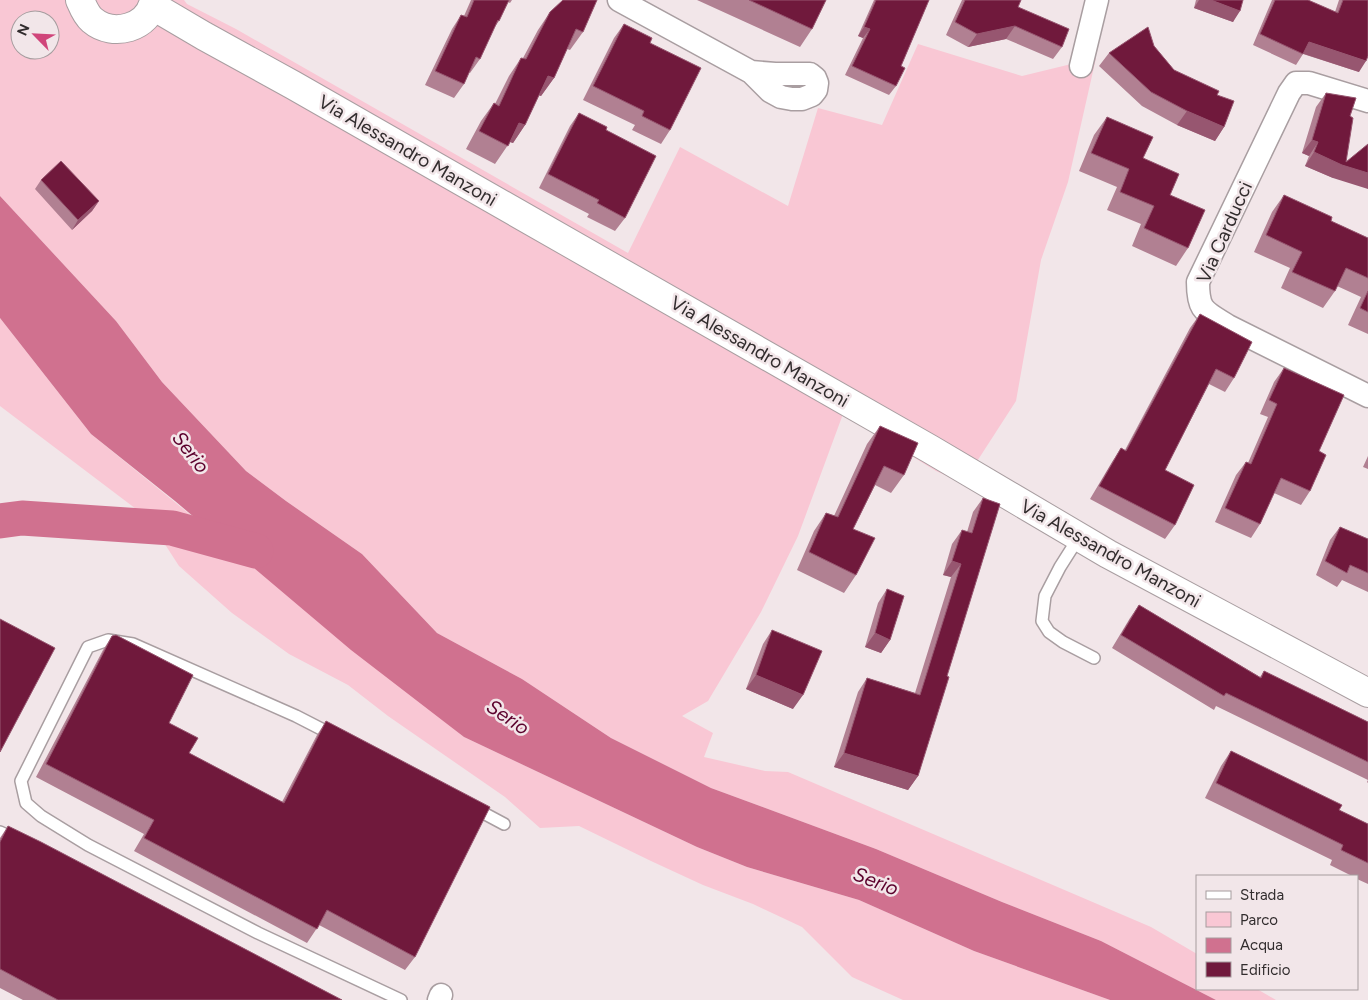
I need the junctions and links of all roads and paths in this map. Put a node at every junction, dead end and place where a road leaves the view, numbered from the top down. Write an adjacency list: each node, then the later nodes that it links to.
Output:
1 (80, 0): 4 (street, Via Alessandro Manzoni)
2 (619, 0): 6 (street)
3 (1097, 0): 5 (street)
4 (153, 3): 9 (street, Via Alessandro Manzoni)
5 (1080, 66)
6 (751, 72)
7 (1368, 101): 8 (street, Via Carducci)
8 (1368, 396)
9 (1079, 537): 10 (lane); 11 (street, Via Alessandro Manzoni)
10 (1094, 658)
11 (1368, 693)
12 (340, 738): 17 (lane)
13 (461, 802): 14 (lane)
14 (504, 824)
15 (0, 832): 16 (lane)
16 (26, 844)
17 (401, 1000)

